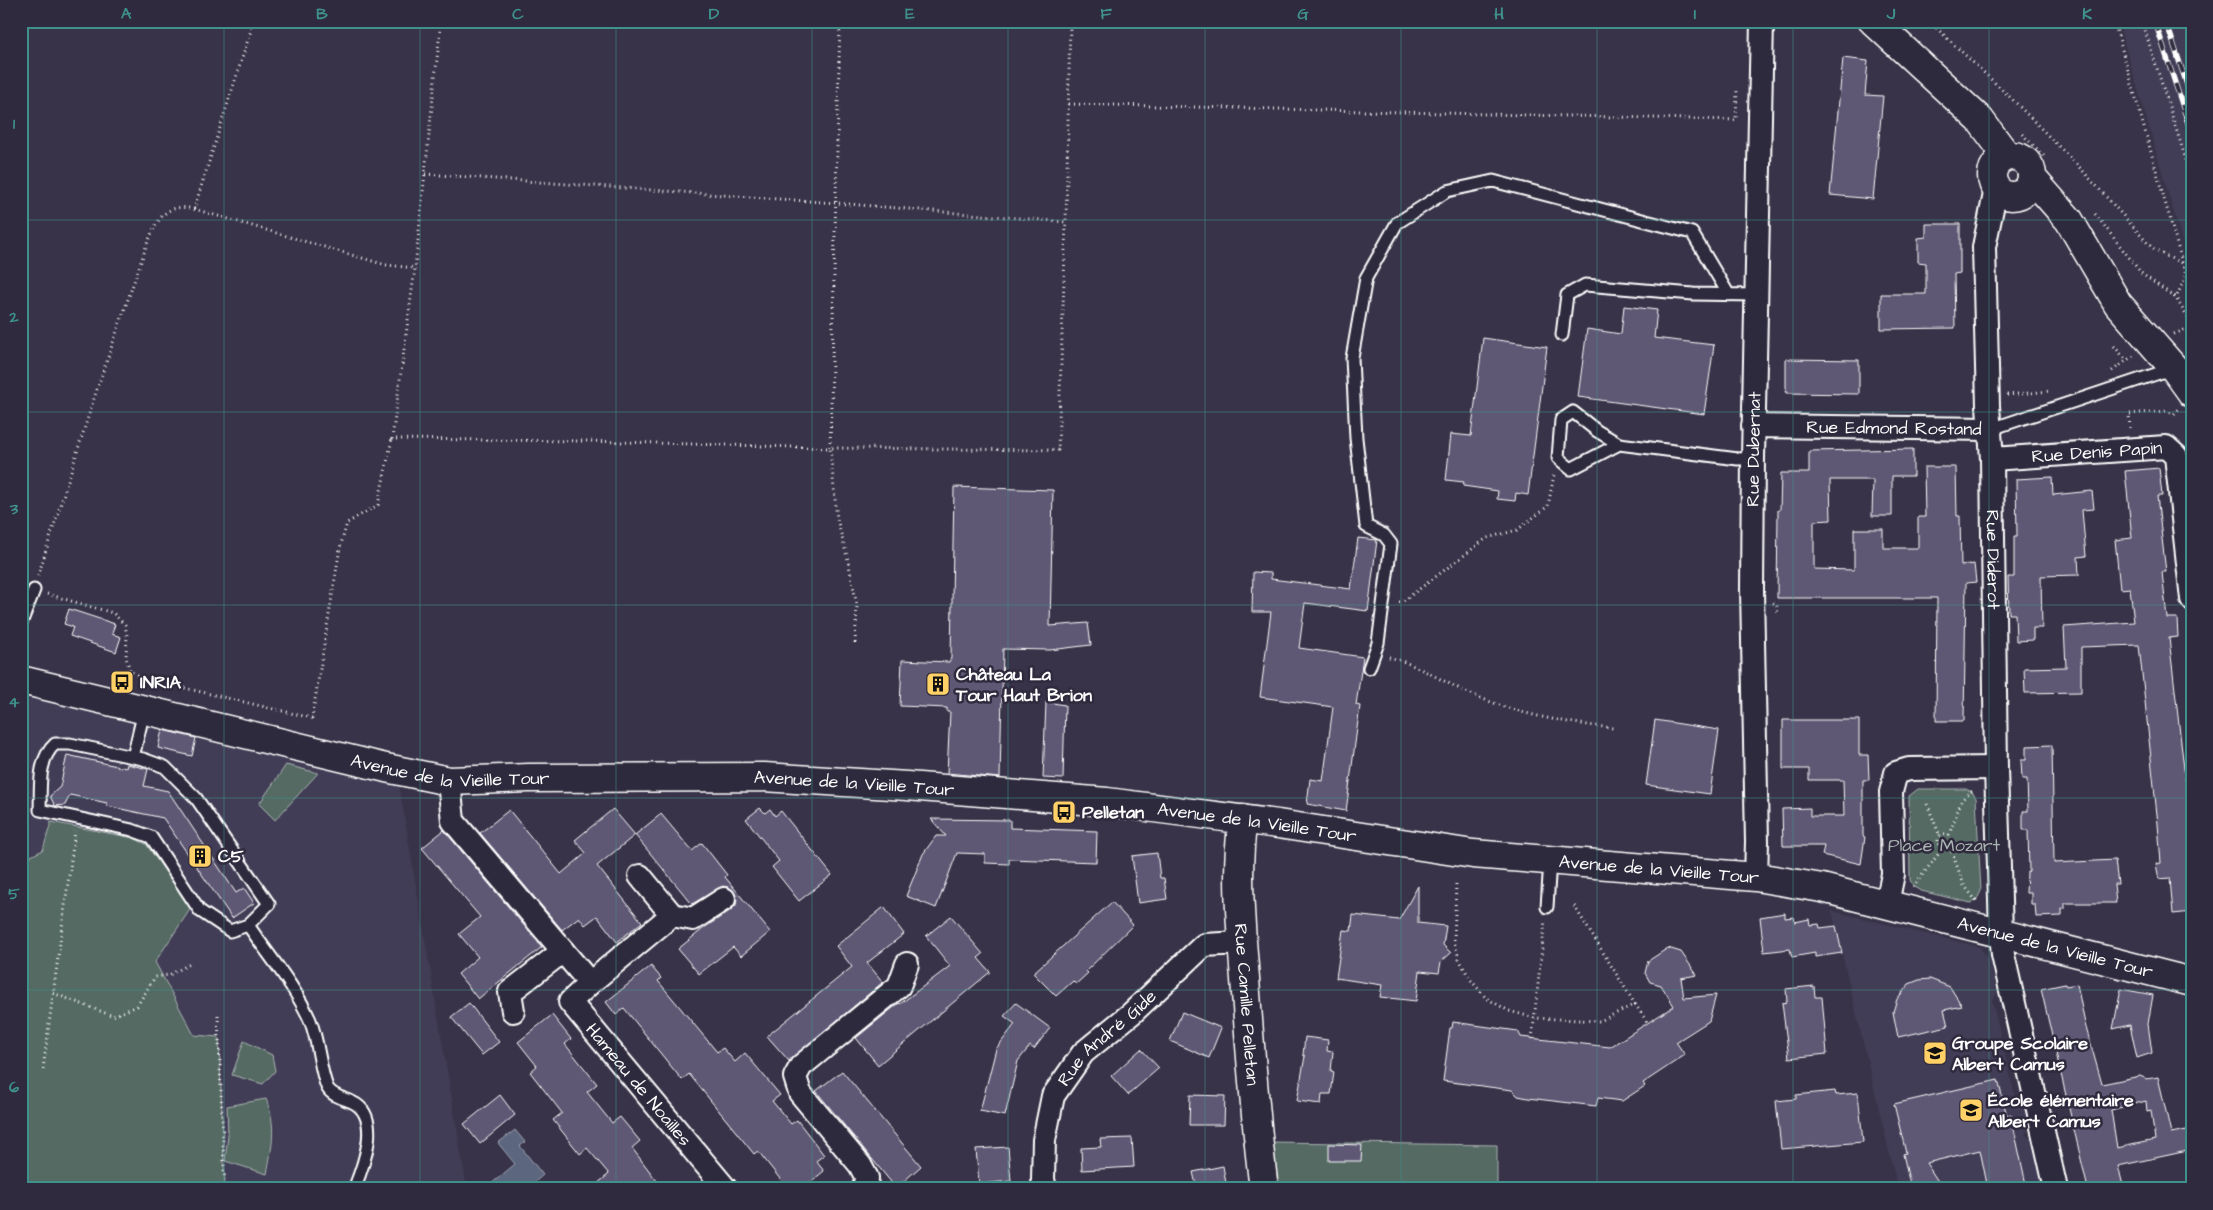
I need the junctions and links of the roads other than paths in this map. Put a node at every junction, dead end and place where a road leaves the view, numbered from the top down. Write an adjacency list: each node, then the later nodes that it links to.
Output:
1 (1762, 21): 7 (street, Rue Dubernat)
2 (1873, 21): 3 (street)
3 (2007, 156): 4 (street); 5 (street)
4 (2032, 178): 5 (street); 9 (street)
5 (1996, 189): 12 (street, Rue Diderot)
6 (1729, 295): 7 (lane); 8 (lane); 19 (lane)
7 (1756, 296): 11 (street, Rue Dubernat)
8 (1562, 335)
9 (2174, 368): 10 (street); 12 (lane, Rue Edmond Rostand)
10 (2186, 400)
11 (1753, 426): 12 (street, Rue Edmond Rostand); 14 (street, Rue Dubernat)
12 (1991, 429): 15 (street, Rue Diderot)
13 (1619, 444): 13 (lane); 14 (lane)
14 (1753, 458): 28 (street, Rue Dubernat)
15 (1992, 459): 17 (street, Rue Denis Papin); 23 (street, Rue Diderot)
16 (34, 590): 18 (lane)
17 (2192, 599)
18 (21, 623)
19 (1369, 668)
20 (21, 680): 21 (street, Avenue de la Vieille Tour)
21 (144, 710): 22 (lane); 24 (street, Avenue de la Vieille Tour)
22 (133, 756): 33 (lane); 33 (lane)
23 (1996, 768): 30 (street); 34 (street, Rue Diderot)
24 (449, 781): 25 (street, Avenue de la Vieille Tour); 36 (street)
25 (1243, 819): 26 (street, Avenue de la Vieille Tour); 35 (street, Rue Camille Pelletan)
26 (1550, 860): 28 (street, Avenue de la Vieille Tour); 31 (lane)
27 (640, 876): 32 (street)
28 (1756, 877): 30 (street, Avenue de la Vieille Tour)
29 (724, 899): 32 (street)
30 (1886, 904): 34 (street, Avenue de la Vieille Tour)
31 (1547, 907)
32 (672, 915): 39 (street, Hameau de Noailles)
33 (248, 925): 41 (lane)
34 (2001, 933): 38 (street, Avenue de la Vieille Tour); 46 (street, Rue Diderot)
35 (1242, 943): 44 (street, Rue André Gide); 45 (street, Rue Camille Pelletan)
36 (562, 950): 39 (street); 40 (street)
37 (907, 964): 43 (street)
38 (2192, 982)
39 (590, 983): 42 (street, Hameau de Noailles)
40 (513, 1011)
41 (354, 1189)
42 (726, 1189)
43 (863, 1189)
44 (1045, 1189)
45 (1264, 1189)
46 (2056, 1189)

